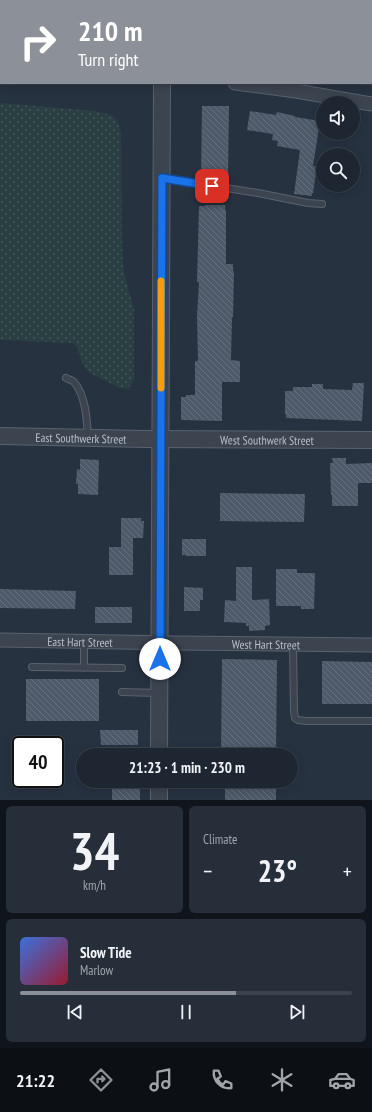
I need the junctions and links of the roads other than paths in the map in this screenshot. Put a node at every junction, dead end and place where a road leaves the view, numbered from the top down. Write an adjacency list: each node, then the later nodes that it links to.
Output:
1 (162, 84): 4 (street)
2 (243, 84): 3 (street)
3 (372, 104)
4 (162, 178): 5 (lane); 9 (street)
5 (322, 204)
6 (66, 378): 8 (lane)
7 (0, 436): 8 (street, East Southwerk Street)
8 (88, 438): 9 (street, East Southwerk Street)
9 (161, 439): 10 (street, West Southwerk Street); 13 (street)
10 (372, 440)
11 (0, 640): 12 (street, East Hart Street)
12 (84, 642): 13 (street, East Hart Street); 17 (lane)
13 (160, 643): 14 (street, West Hart Street); 20 (street)
14 (293, 644): 15 (street, West Hart Street); 21 (lane)
15 (372, 645)
16 (32, 667): 17 (lane)
17 (84, 668): 18 (lane)
18 (122, 668)
19 (122, 692): 20 (lane)
20 (160, 693): 22 (street)
21 (372, 721)
22 (159, 748)
23 (159, 788): 24 (street)
24 (159, 800)

